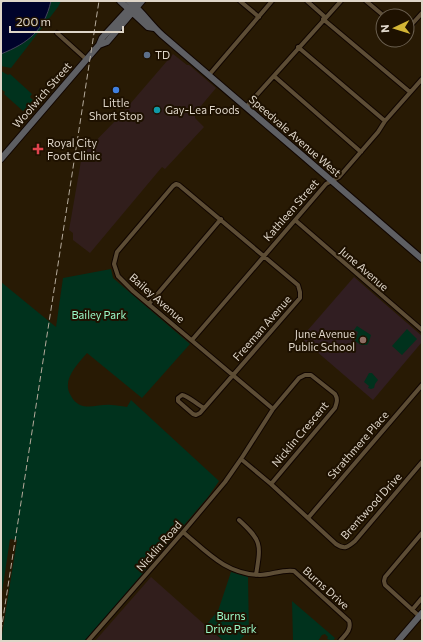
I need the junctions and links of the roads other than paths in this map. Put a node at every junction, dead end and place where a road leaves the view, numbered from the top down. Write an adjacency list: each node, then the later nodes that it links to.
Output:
1 (120, 1): 8 (main road, Speedvale Avenue West)
2 (142, 1): 8 (main road, Woolwich Street)
3 (240, 1): 11 (street)
4 (272, 1): 11 (street)
5 (307, 1): 12 (street)
6 (341, 1): 12 (street)
7 (366, 1): 9 (street)
8 (133, 6): 16 (main road, Woolwich Street); 17 (main road, Speedvale Avenue West)
9 (375, 8)
10 (422, 13): 13 (street)
11 (259, 17): 17 (street)
12 (324, 18): 15 (street); 20 (street)
13 (415, 21)
14 (58, 33): 16 (street)
15 (298, 47): 18 (street); 22 (street)
16 (87, 60): 24 (main road, Woolwich Street)
17 (209, 75): 21 (main road, Speedvale Avenue West)
18 (274, 76): 21 (street); 23 (street)
19 (422, 79): 20 (street, Kathleen Street)
20 (410, 92): 22 (street, Kathleen Street)
21 (246, 107): 25 (main road, Speedvale Avenue West)
22 (385, 121): 23 (street, Kathleen Street)
23 (361, 152): 25 (street, Kathleen Street)
24 (1, 159)
25 (332, 181): 28 (street, Kathleen Street); 30 (main road, Speedvale Avenue West)
26 (176, 184): 27 (street, Freeman Avenue); 31 (street, Bailey Avenue)
27 (221, 219): 29 (street, Freeman Avenue); 31 (street)
28 (295, 220): 29 (street, Kathleen Street); 32 (street, June Avenue)
29 (264, 256): 33 (street, Kathleen Street); 34 (street, Freeman Avenue)
30 (422, 259)
31 (149, 304): 33 (street, Bailey Avenue)
32 (422, 330)
33 (192, 340): 34 (street, Bailey Avenue)
34 (233, 376): 36 (street, Freeman Avenue); 37 (street, Bailey Avenue)
35 (422, 385): 41 (street, Strathmere Place)
36 (204, 408): 36 (street)
37 (273, 409): 38 (street, Nicklin Crescent); 40 (street, Nicklin Crescent)
38 (241, 459): 40 (street, Brentwood Drive); 43 (street, Nicklin Road)
39 (422, 462): 41 (street, Brentwood Drive)
40 (270, 484): 41 (street, Brentwood Drive)
41 (308, 518)
42 (239, 520): 45 (street)
43 (183, 532): 45 (street, Burns Drive); 49 (street, Nicklin Road)
44 (422, 533): 47 (street)
45 (256, 575): 50 (street, Burns Drive)
46 (422, 598): 47 (street)
47 (412, 610): 48 (street)
48 (420, 615): 51 (main road)
49 (88, 641)
50 (340, 641)
51 (398, 641)

